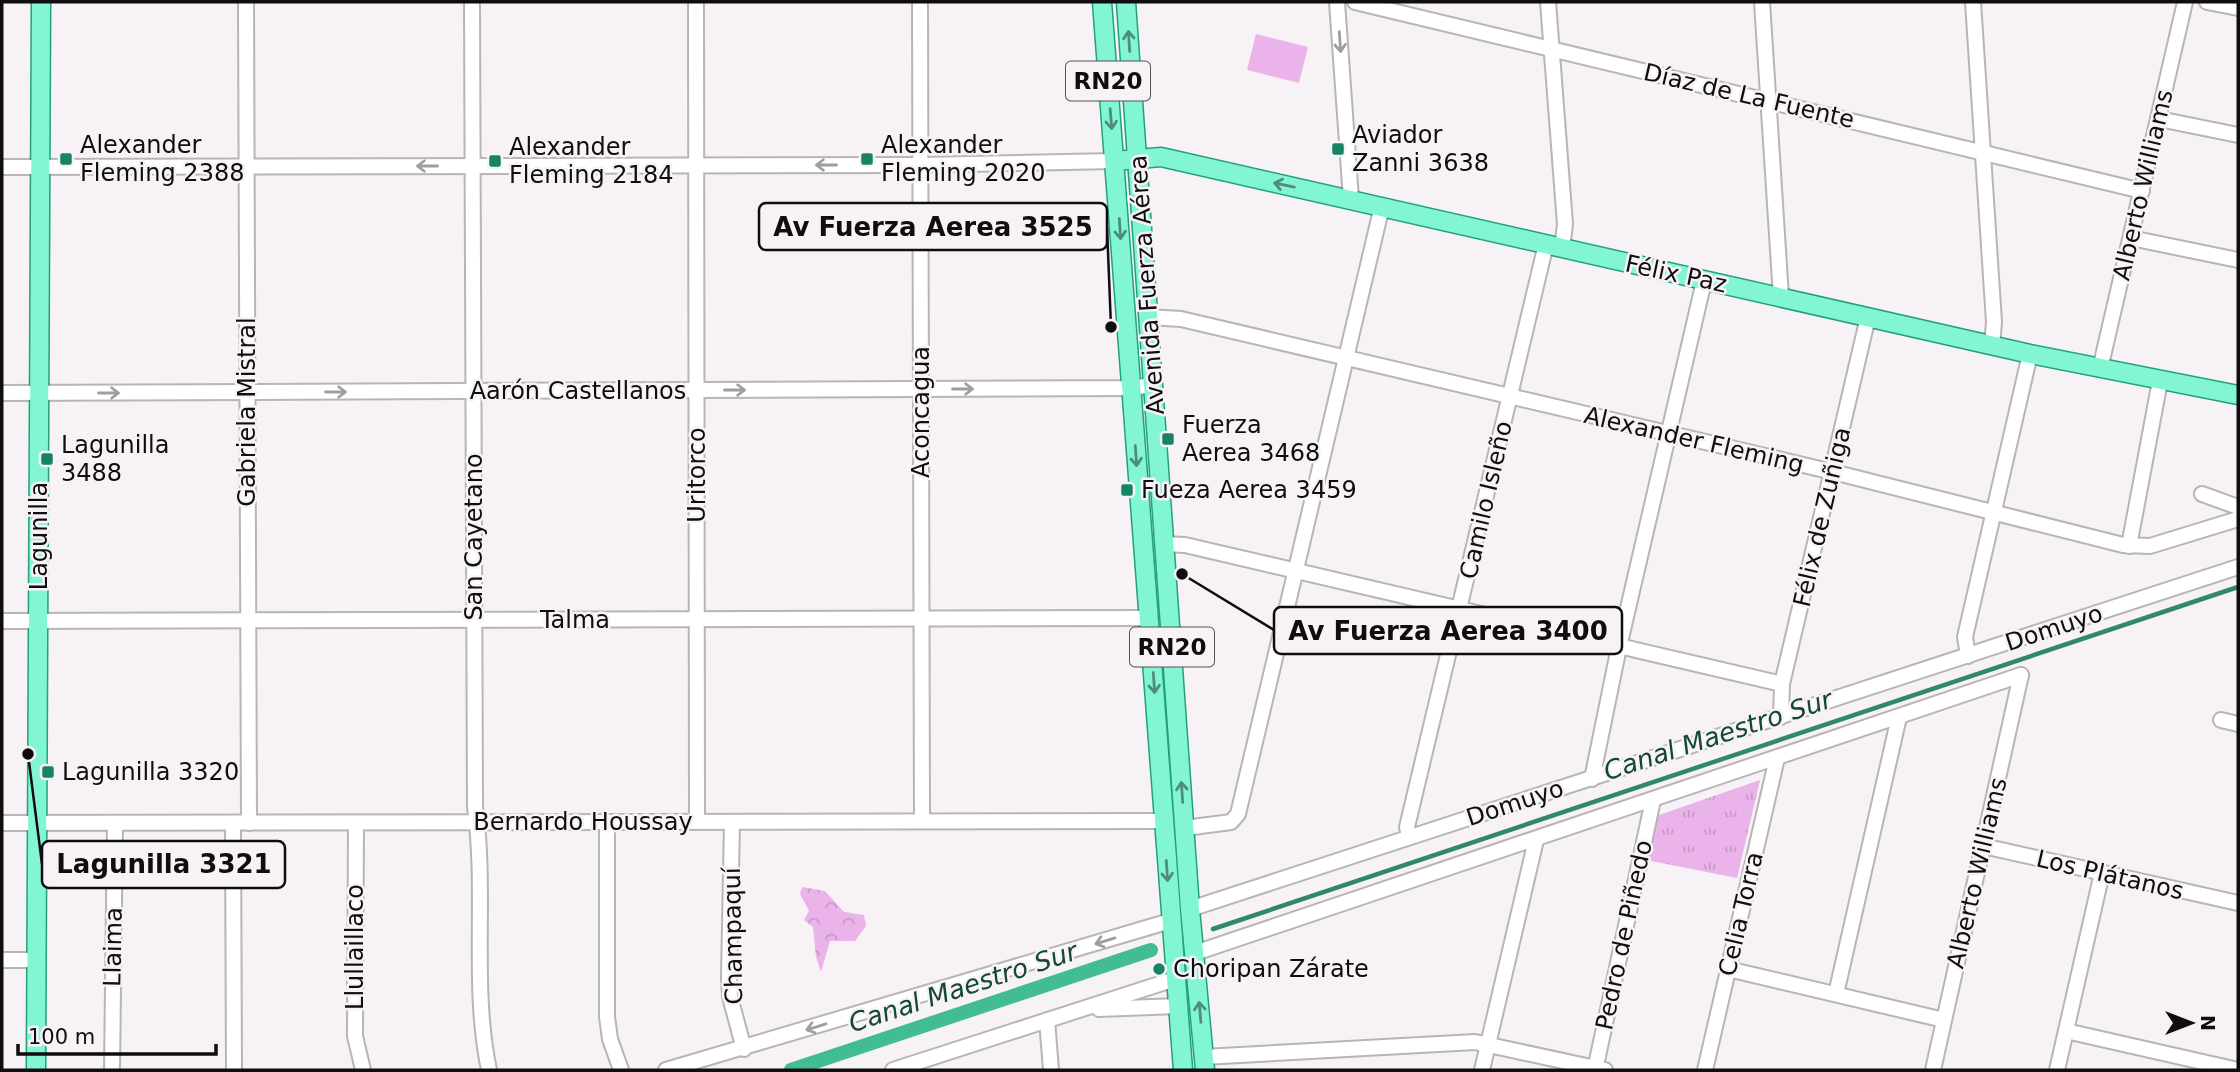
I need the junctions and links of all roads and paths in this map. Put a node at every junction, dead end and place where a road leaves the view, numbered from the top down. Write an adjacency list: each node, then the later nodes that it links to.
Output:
1 (41, 2): 27 (main road, Lagunilla)
2 (246, 2): 28 (street, Gabriela Mistral)
3 (472, 2): 25 (street, San Cayetano)
4 (696, 2): 23 (street, Uritorco)
5 (920, 2): 24 (street, Aconcagua)
6 (1102, 2): 22 (main road, Avenida Fuerza Aérea / RN20, one-way to 22)
7 (1126, 2): 21 (main road, Avenida Fuerza Aérea / RN20, one-way to 7)
8 (1337, 2): 30 (street, one-way to 30)
9 (1355, 2): 16 (street, Díaz de La Fuente)
10 (1548, 2): 16 (street, Camilo Isleño)
11 (1762, 2): 17 (street)
12 (1973, 2): 20 (street)
13 (2185, 2): 18 (street, Alberto Williams)
14 (2207, 2): 15 (street)
15 (2238, 8)
16 (1552, 50): 17 (street, Díaz de La Fuente); 33 (street, Camilo Isleño)
17 (1768, 101): 20 (street, Díaz de La Fuente); 36 (street)
18 (2159, 119): 19 (street); 29 (street, Alberto Williams)
19 (2238, 135)
20 (1983, 153): 29 (street, Díaz de La Fuente); 39 (street)
21 (1138, 158): 22 (main road, Félix Paz); 30 (main road, Félix Paz, one-way to 21); 37 (main road, Avenida Fuerza Aérea / RN20)
22 (1115, 161): 24 (street); 45 (main road, Avenida Fuerza Aérea / RN20, one-way to 45)
23 (696, 165): 24 (street, one-way to 23); 25 (street); 47 (street, Uritorco)
24 (920, 165): 46 (street, Aconcagua)
25 (473, 166): 28 (street, one-way to 28); 48 (street, San Cayetano)
26 (2, 167): 27 (street)
27 (42, 167): 28 (street); 51 (main road, Lagunilla)
28 (246, 167): 49 (street, Gabriela Mistral)
29 (2142, 191): 32 (street, Alberto Williams)
30 (1351, 200): 31 (main road, Félix Paz)
31 (1382, 206): 33 (main road, Félix Paz); 41 (street)
32 (2131, 238): 34 (street); 42 (street, Alberto Williams)
33 (1554, 247): 35 (main road, Félix Paz); 53 (street, Camilo Isleño)
34 (2238, 260)
35 (1704, 281): 36 (main road, Félix Paz); 54 (street)
36 (1781, 297): 38 (main road, Félix Paz)
37 (1148, 317): 41 (street, Alexander Fleming); 44 (main road, Avenida Fuerza Aérea / RN20)
38 (1868, 317): 39 (main road, Félix Paz); 55 (street, Félix de Zuñiga)
39 (1992, 345): 40 (main road, Félix Paz)
40 (2030, 354): 42 (main road, Félix Paz); 58 (street)
41 (1347, 358): 53 (street, Alexander Fleming); 63 (street)
42 (2100, 369): 43 (main road, Félix Paz)
43 (2160, 381): 52 (main road, Félix Paz); 61 (street)
44 (1153, 385): 45 (street, Aarón Castellanos); 60 (main road, Avenida Fuerza Aérea / RN20)
45 (1131, 388): 46 (street, Aarón Castellanos, one-way to 45); 65 (main road, Avenida Fuerza Aérea / RN20, one-way to 65)
46 (921, 389): 47 (street, Aarón Castellanos, one-way to 46); 67 (street, Aconcagua)
47 (696, 390): 48 (street, Aarón Castellanos); 66 (street, Uritorco)
48 (474, 391): 49 (street, Aarón Castellanos, one-way to 48); 69 (street, San Cayetano)
49 (247, 392): 51 (street, Aarón Castellanos, one-way to 49); 68 (street, Gabriela Mistral)
50 (2, 393): 51 (street, Aarón Castellanos)
51 (40, 393): 71 (main road, Lagunilla)
52 (2238, 395)
53 (1509, 397): 54 (street, Alexander Fleming); 64 (street, Camilo Isleño)
54 (1668, 433): 55 (street, Alexander Fleming); 72 (street)
55 (1833, 472): 58 (street, Alexander Fleming); 75 (street, Félix de Zuñiga)
56 (2202, 494): 57 (street)
57 (2238, 507)
58 (1994, 511): 61 (street, Alexander Fleming); 73 (street)
59 (2238, 519): 61 (street, Alexander Fleming)
60 (1165, 544): 63 (street); 95 (main road, Avenida Fuerza Aérea / RN20, one-way to 60)
61 (2129, 546)
62 (2238, 567): 73 (street, Domuyo)
63 (1298, 571): 64 (street); 95 (street)
64 (1461, 610): 72 (street); 96 (street, Camilo Isleño)
65 (1149, 618): 67 (street, Talma); 84 (main road, Avenida Fuerza Aérea / RN20, one-way to 84)
66 (697, 619): 67 (street, Talma); 69 (street, Talma); 88 (street, Uritorco)
67 (922, 619): 83 (street, Aconcagua)
68 (248, 620): 69 (street, Talma); 71 (street, Talma); 93 (street, Gabriela Mistral)
69 (474, 620): 86 (street, San Cayetano)
70 (2, 621): 71 (street, Talma)
71 (39, 621): 85 (main road, Lagunilla)
72 (1619, 647): 75 (street); 81 (street)
73 (1968, 656): 77 (street, Domuyo)
74 (2021, 675): 76 (street, Domuyo); 98 (street, Alberto Williams)
75 (1782, 684): 77 (street, Félix de Zuñiga)
76 (1899, 716): 80 (street, Domuyo); 108 (street)
77 (1781, 718): 81 (street, Domuyo)
78 (2221, 720): 79 (street)
79 (2238, 724)
80 (1777, 758): 82 (street, Domuyo); 106 (street, Celia Torra)
81 (1592, 779): 96 (street, Domuyo)
82 (1653, 800): 97 (street, Domuyo); 129 (street, Pedro de Piñedo)
83 (922, 821): 84 (street, Bernardo Houssay); 89 (street, Bernardo Houssay)
84 (1164, 821): 102 (main road, Avenida Fuerza Aérea / RN20, one-way to 102)
85 (38, 822): 90 (street, Bernardo Houssay); 91 (street, Bernardo Houssay); 105 (main road, Lagunilla)
86 (477, 822): 87 (street, Bernardo Houssay); 94 (street, Bernardo Houssay); 122 (street, San Cayetano)
87 (607, 822): 88 (street, Bernardo Houssay); 123 (street)
88 (697, 822): 89 (street, Bernardo Houssay)
89 (732, 822): 115 (street, Champaquí)
90 (2, 823)
91 (115, 823): 92 (street, Bernardo Houssay); 119 (street, Llaima)
92 (233, 823): 93 (street, Bernardo Houssay); 120 (street)
93 (249, 823): 94 (street, Bernardo Houssay)
94 (356, 823): 121 (street, Llullaillaco)
95 (1185, 828): 101 (main road, Avenida Fuerza Aérea / RN20)
96 (1409, 837): 101 (street, Domuyo)
97 (1536, 840): 103 (street, Domuyo); 114 (street)
98 (1983, 846): 99 (street, Los Plátanos); 112 (street, Alberto Williams)
99 (2102, 873): 100 (street, Los Plátanos); 113 (street)
100 (2238, 903)
101 (1190, 908): 103 (main road, Avenida Fuerza Aérea / RN20)
102 (1170, 921): 103 (main road); 107 (main road, Avenida Fuerza Aérea / RN20); 115 (street, one-way to 115)
103 (1195, 954): 116 (main road, Avenida Fuerza Aérea / RN20, one-way to 103)
104 (2, 960): 105 (street)
105 (36, 960): 118 (main road, Lagunilla)
106 (1728, 969): 108 (street); 130 (street, Celia Torra)
107 (1175, 979): 109 (main road, Avenida Fuerza Aérea / RN20); 110 (street)
108 (1836, 994): 112 (street)
109 (1178, 1006): 110 (street); 127 (main road, Avenida Fuerza Aérea / RN20)
110 (1080, 1009): 111 (street)
111 (1047, 1020): 117 (street); 126 (street)
112 (1944, 1020): 131 (street, Alberto Williams)
113 (2066, 1031): 132 (street); 133 (street)
114 (1488, 1043): 116 (street); 128 (street); 129 (street)
115 (744, 1049): 124 (street)
116 (1205, 1064)
117 (928, 1065): 125 (street)
118 (36, 1070)
119 (112, 1070)
120 (234, 1070)
121 (363, 1070)
122 (489, 1070)
123 (621, 1070)
124 (666, 1070)
125 (893, 1070)
126 (1051, 1070)
127 (1183, 1070)
128 (1482, 1070)
129 (1599, 1070)
130 (1705, 1070)
131 (1933, 1070)
132 (2057, 1070)
133 (2238, 1070)

